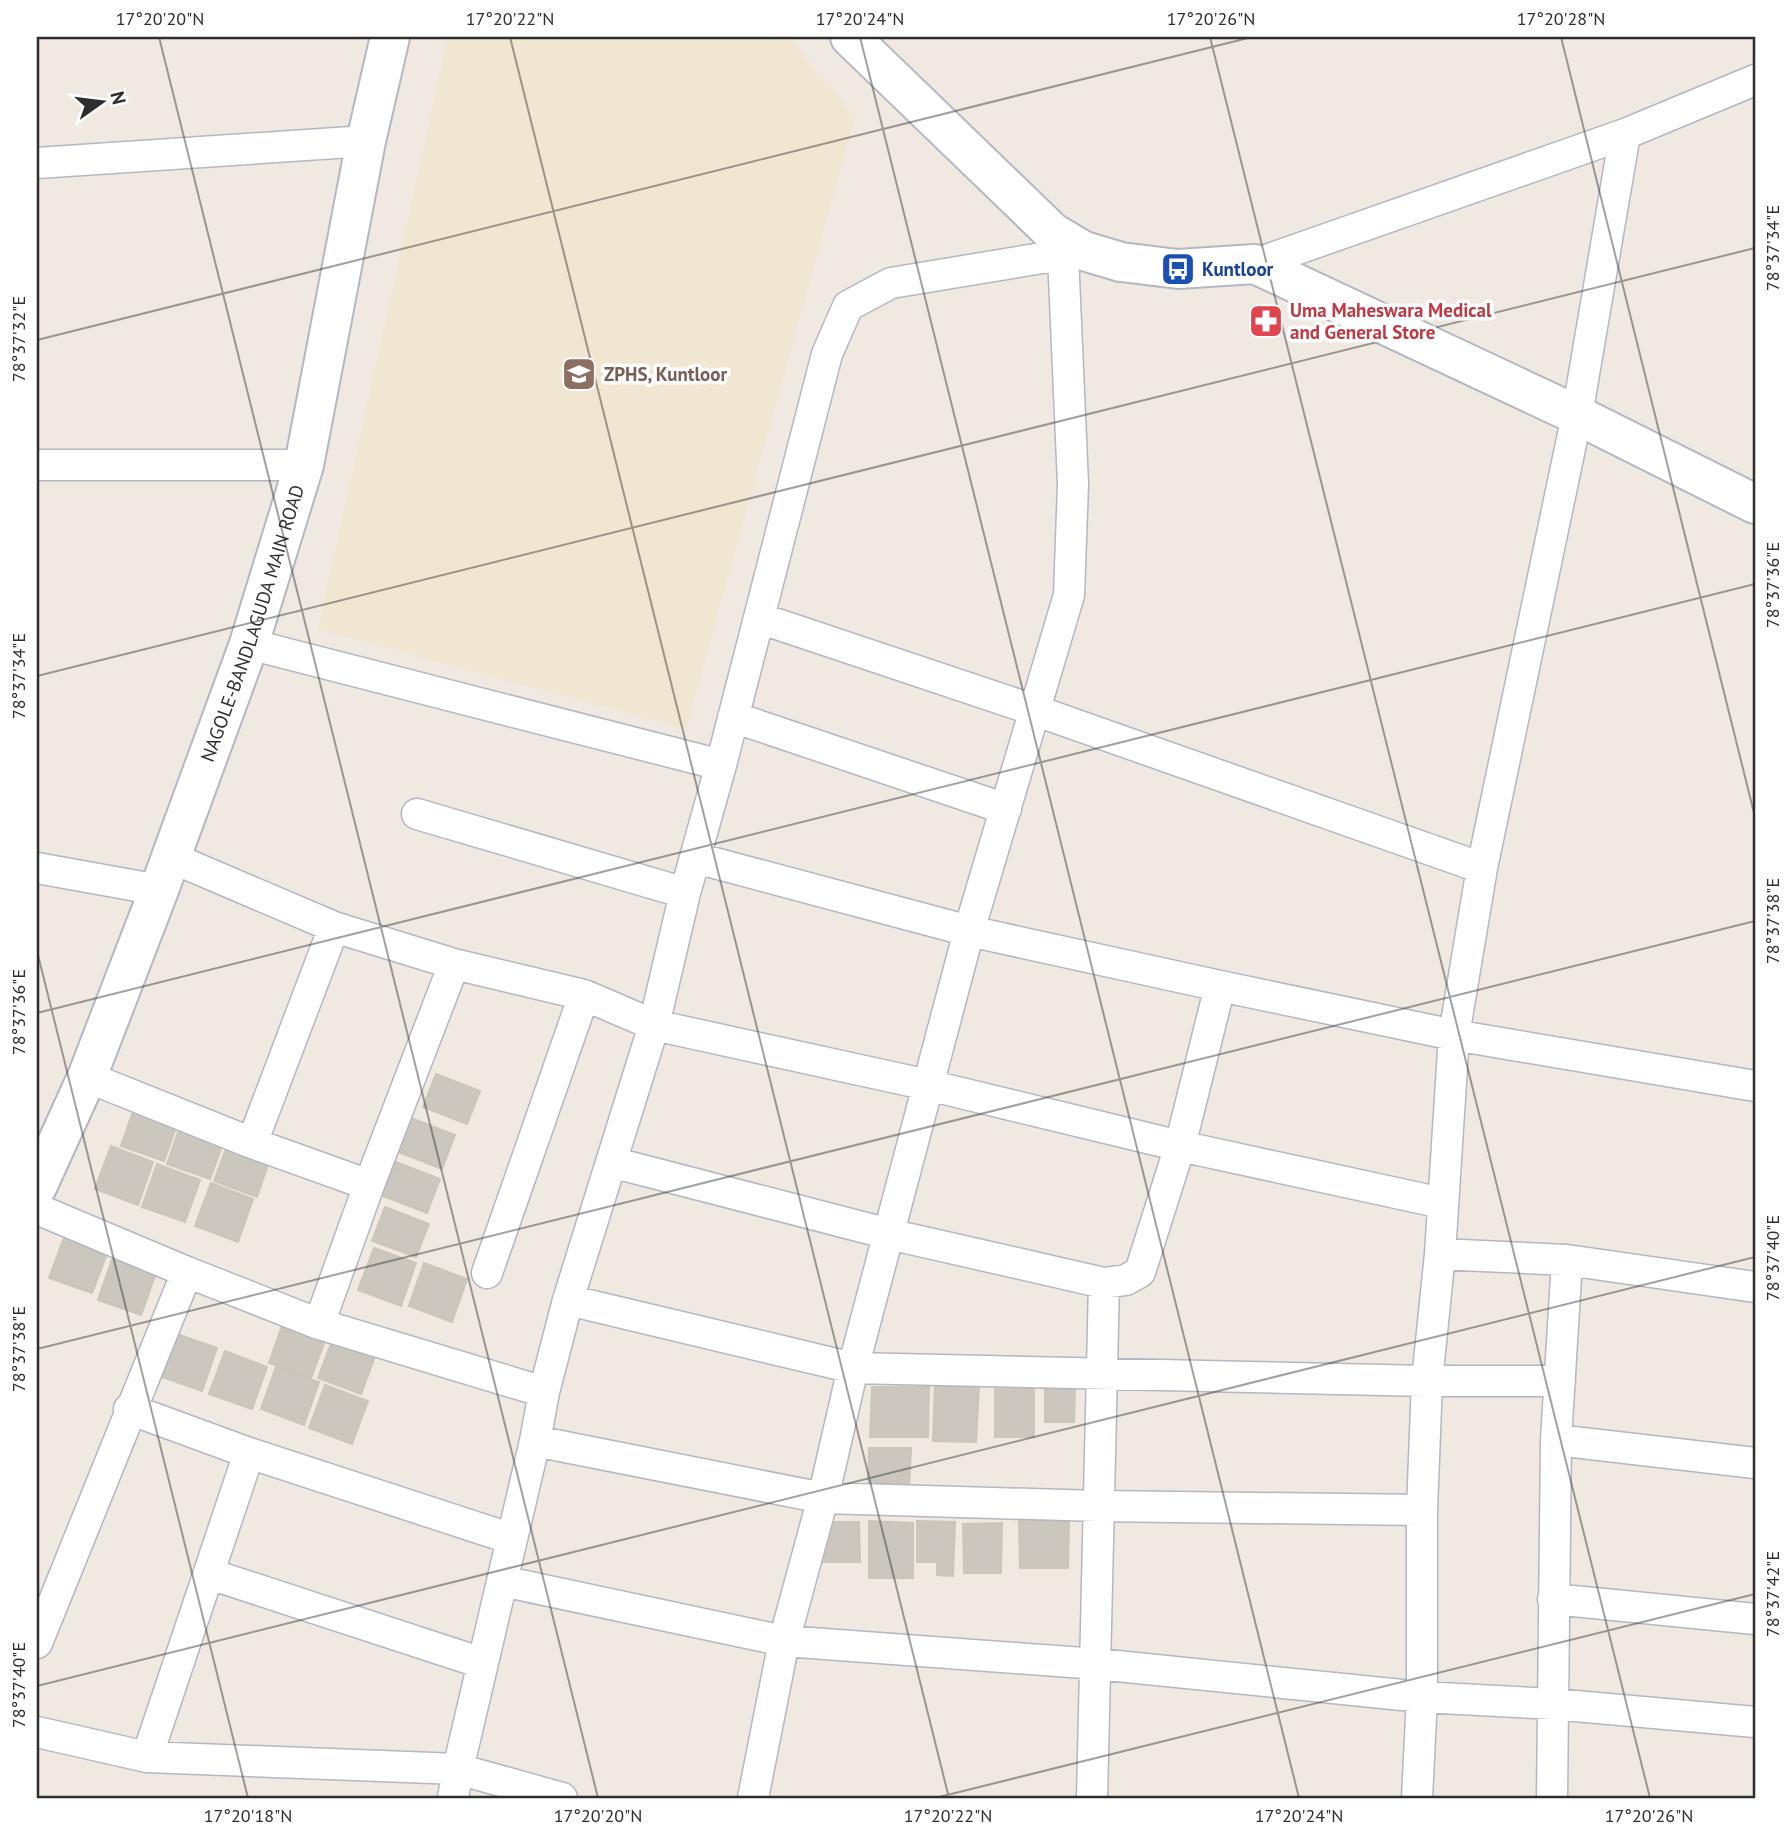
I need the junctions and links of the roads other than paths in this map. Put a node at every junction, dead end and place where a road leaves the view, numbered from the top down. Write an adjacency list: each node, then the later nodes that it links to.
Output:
1 (390, 37): 5 (street, NAGOLE-BANDLAGUDA MAIN ROAD)
2 (850, 37): 7 (street)
3 (1755, 80): 4 (street)
4 (1625, 134): 8 (street); 9 (street)
5 (366, 141): 6 (street); 11 (street, NAGOLE-BANDLAGUDA MAIN ROAD)
6 (37, 163)
7 (1073, 253): 8 (street); 13 (street); 15 (street)
8 (1255, 264): 9 (street)
9 (1577, 415): 12 (street); 22 (street)
10 (37, 465): 11 (street)
11 (304, 465): 14 (street, NAGOLE-BANDLAGUDA MAIN ROAD)
12 (1755, 504)
13 (759, 618): 15 (street); 16 (street)
14 (249, 644): 17 (street); 23 (street, NAGOLE-BANDLAGUDA MAIN ROAD)
15 (1034, 710): 18 (street); 22 (street)
16 (733, 718): 17 (street); 18 (street)
17 (721, 765): 20 (street)
18 (1006, 809): 26 (street)
19 (418, 814): 24 (street)
20 (696, 858): 24 (street); 26 (street)
21 (37, 867): 23 (street)
22 (1482, 867): 31 (street)
23 (165, 874): 25 (street); 32 (street, NAGOLE-BANDLAGUDA MAIN ROAD)
24 (685, 893): 30 (street)
25 (334, 927): 27 (street); 35 (street)
26 (969, 931): 28 (street); 33 (street)
27 (454, 964): 29 (street); 38 (street)
28 (1220, 986): 31 (street); 36 (street)
29 (583, 995): 30 (street); 46 (street)
30 (654, 1026): 33 (street); 37 (street)
31 (1454, 1035): 34 (street); 40 (street)
32 (87, 1077): 35 (street); 39 (street, NAGOLE-BANDLAGUDA MAIN ROAD)
33 (928, 1085): 36 (street); 42 (street)
34 (1755, 1086)
35 (252, 1143): 38 (street)
36 (1180, 1146): 40 (street); 47 (street)
37 (611, 1162): 42 (street); 49 (street)
38 (369, 1185): 50 (street)
39 (37, 1187)
40 (1442, 1203): 43 (street)
41 (37, 1209): 45 (street)
42 (889, 1234): 47 (street); 51 (street)
43 (1440, 1254): 44 (street); 53 (street)
44 (1567, 1259): 48 (street); 54 (street)
45 (187, 1272): 50 (street); 56 (street)
46 (487, 1273)
47 (1104, 1283): 52 (street)
48 (1755, 1287)
49 (568, 1300): 51 (street); 55 (street)
50 (319, 1324): 55 (street)
51 (853, 1368): 52 (street); 61 (street)
52 (1102, 1373): 53 (street); 62 (street)
53 (1427, 1381): 54 (street); 63 (street)
54 (1560, 1381): 57 (street)
55 (544, 1392): 58 (street)
56 (130, 1409): 59 (street); 70 (street)
57 (1556, 1440): 60 (street); 67 (street)
58 (535, 1441): 61 (street); 64 (street)
59 (249, 1453): 64 (street); 65 (street)
60 (1755, 1463)
61 (823, 1498): 62 (street); 69 (street)
62 (1098, 1506): 63 (street); 72 (street)
63 (1422, 1510): 73 (street)
64 (512, 1539): 66 (street)
65 (210, 1574): 71 (street); 77 (street)
66 (502, 1581): 69 (street); 71 (street)
67 (1553, 1599): 68 (street); 74 (street)
68 (1755, 1619)
69 (785, 1641): 72 (street); 80 (street)
70 (37, 1643)
71 (482, 1663): 78 (street)
72 (1097, 1664): 73 (street); 81 (street)
73 (1422, 1697): 74 (street); 82 (street)
74 (1553, 1704): 75 (street); 83 (street)
75 (1755, 1722)
76 (37, 1732): 77 (street)
77 (147, 1756): 78 (street)
78 (456, 1784): 79 (street)
79 (562, 1798)
80 (753, 1798)
81 (1091, 1798)
82 (1417, 1798)
83 (1552, 1798)

